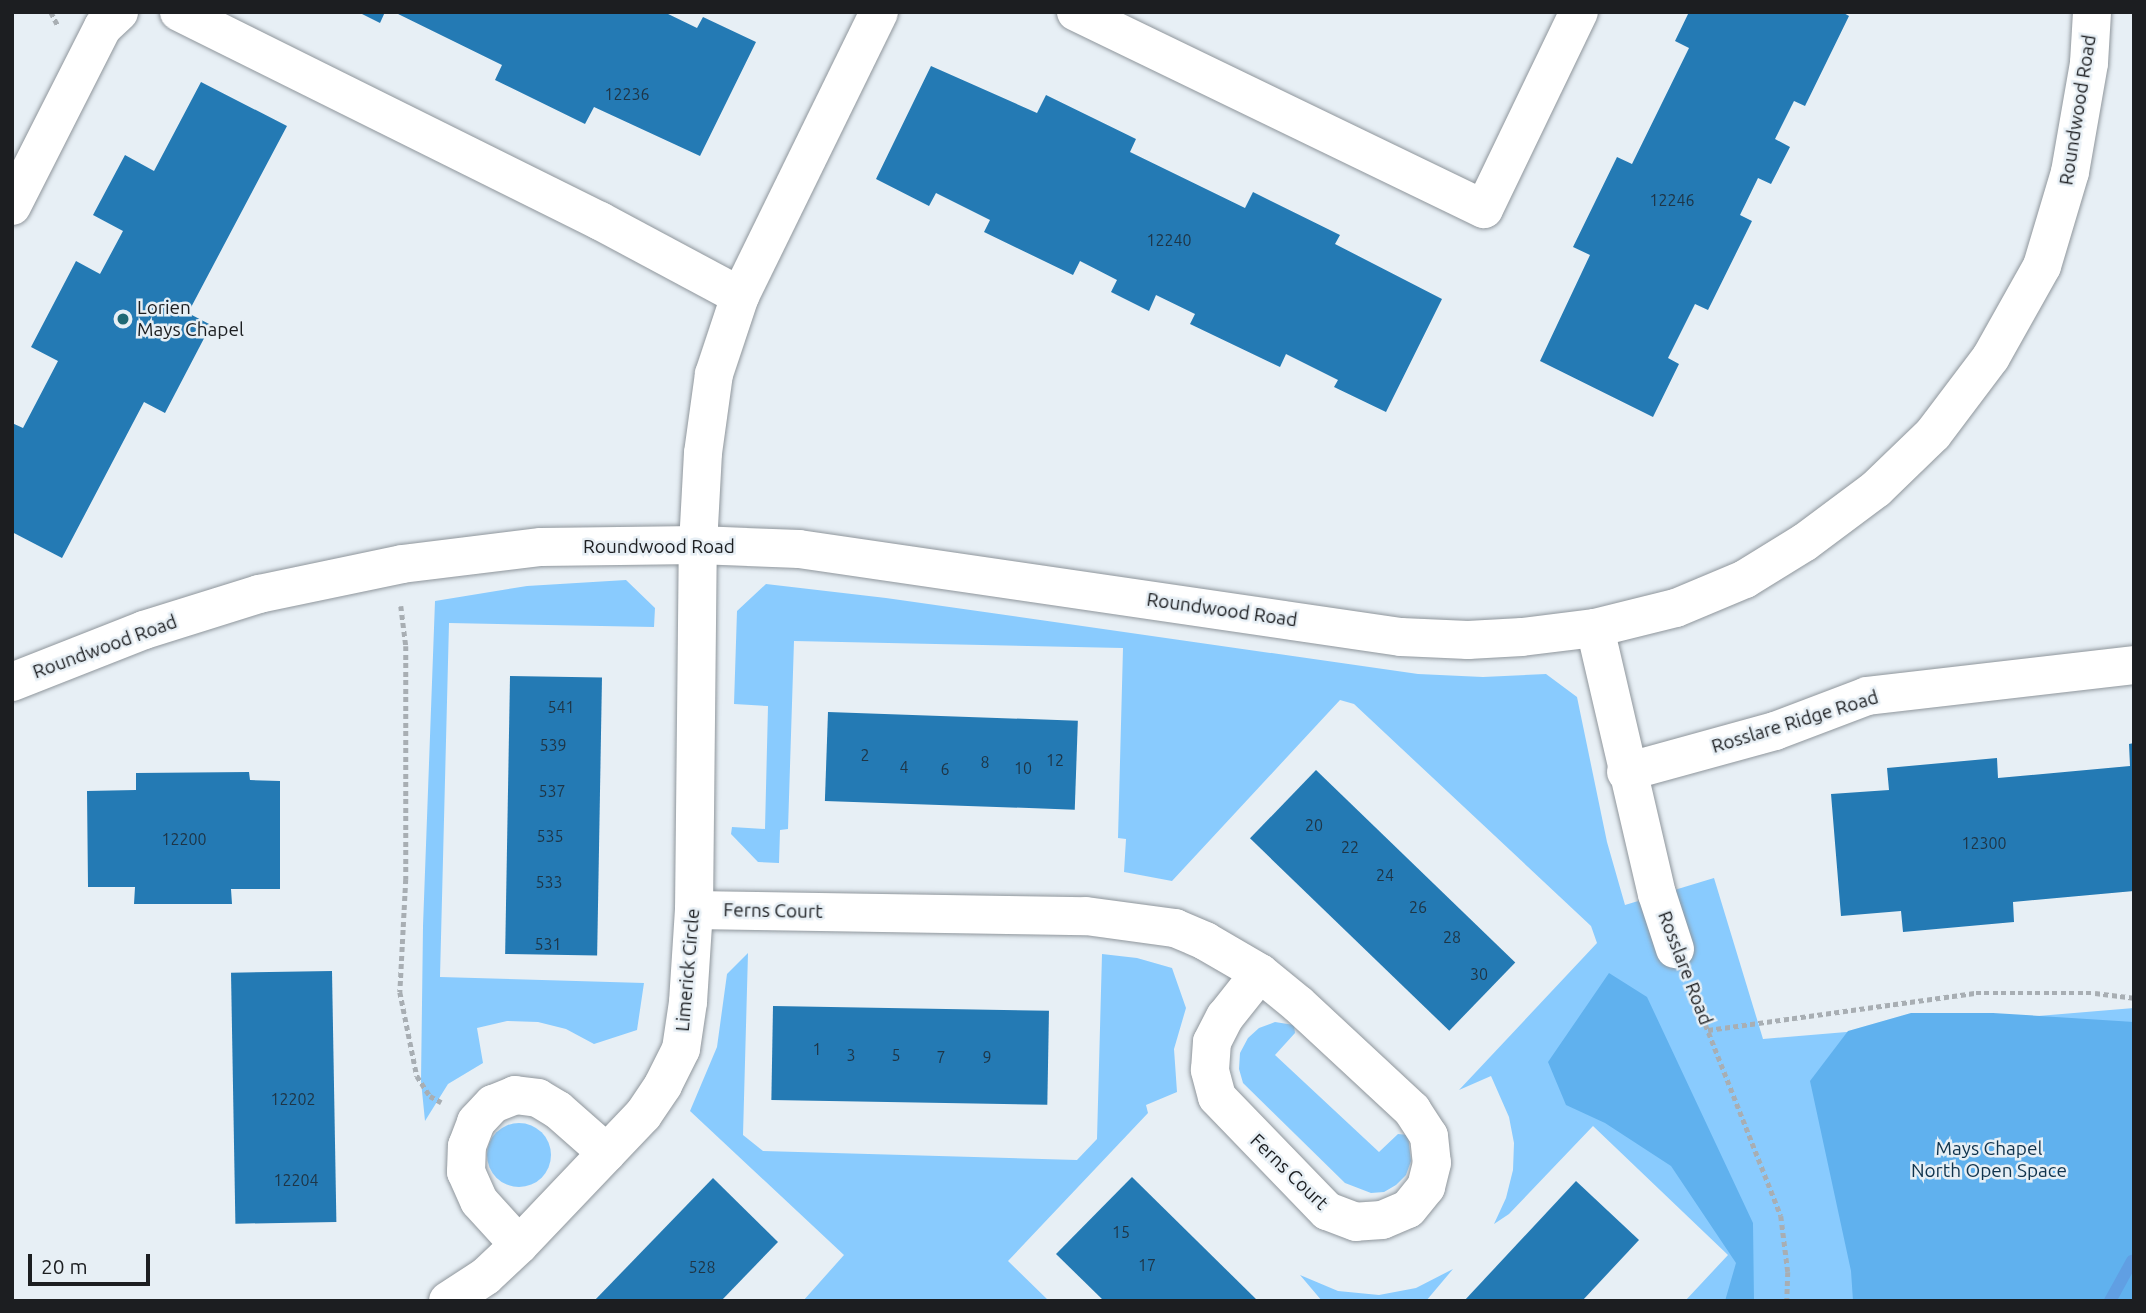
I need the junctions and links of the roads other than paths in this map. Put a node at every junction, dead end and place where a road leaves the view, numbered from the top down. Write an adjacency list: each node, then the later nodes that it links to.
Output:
1 (119, 12): 7 (street)
2 (179, 12): 8 (street)
3 (879, 12): 8 (street, Limerick Circle)
4 (1076, 12): 5 (street)
5 (1579, 12)
6 (2092, 12): 10 (street, Roundwood Road)
7 (12, 206)
8 (740, 296): 9 (street, Limerick Circle)
9 (698, 545): 10 (street, Roundwood Road); 12 (street, Roundwood Road); 14 (street, Limerick Circle)
10 (1595, 628): 13 (street, Rosslare Road)
11 (2134, 665): 13 (street, Rosslare Ridge Road)
12 (12, 681)
13 (1626, 772): 15 (street, Rosslare Road)
14 (694, 909): 16 (street, Ferns Court); 17 (street, Limerick Circle)
15 (1675, 949)
16 (1260, 973): 16 (street, Ferns Court)
17 (607, 1153): 18 (street, Limerick Circle); 18 (street)
18 (519, 1245): 19 (street, Limerick Circle)
19 (448, 1301)

